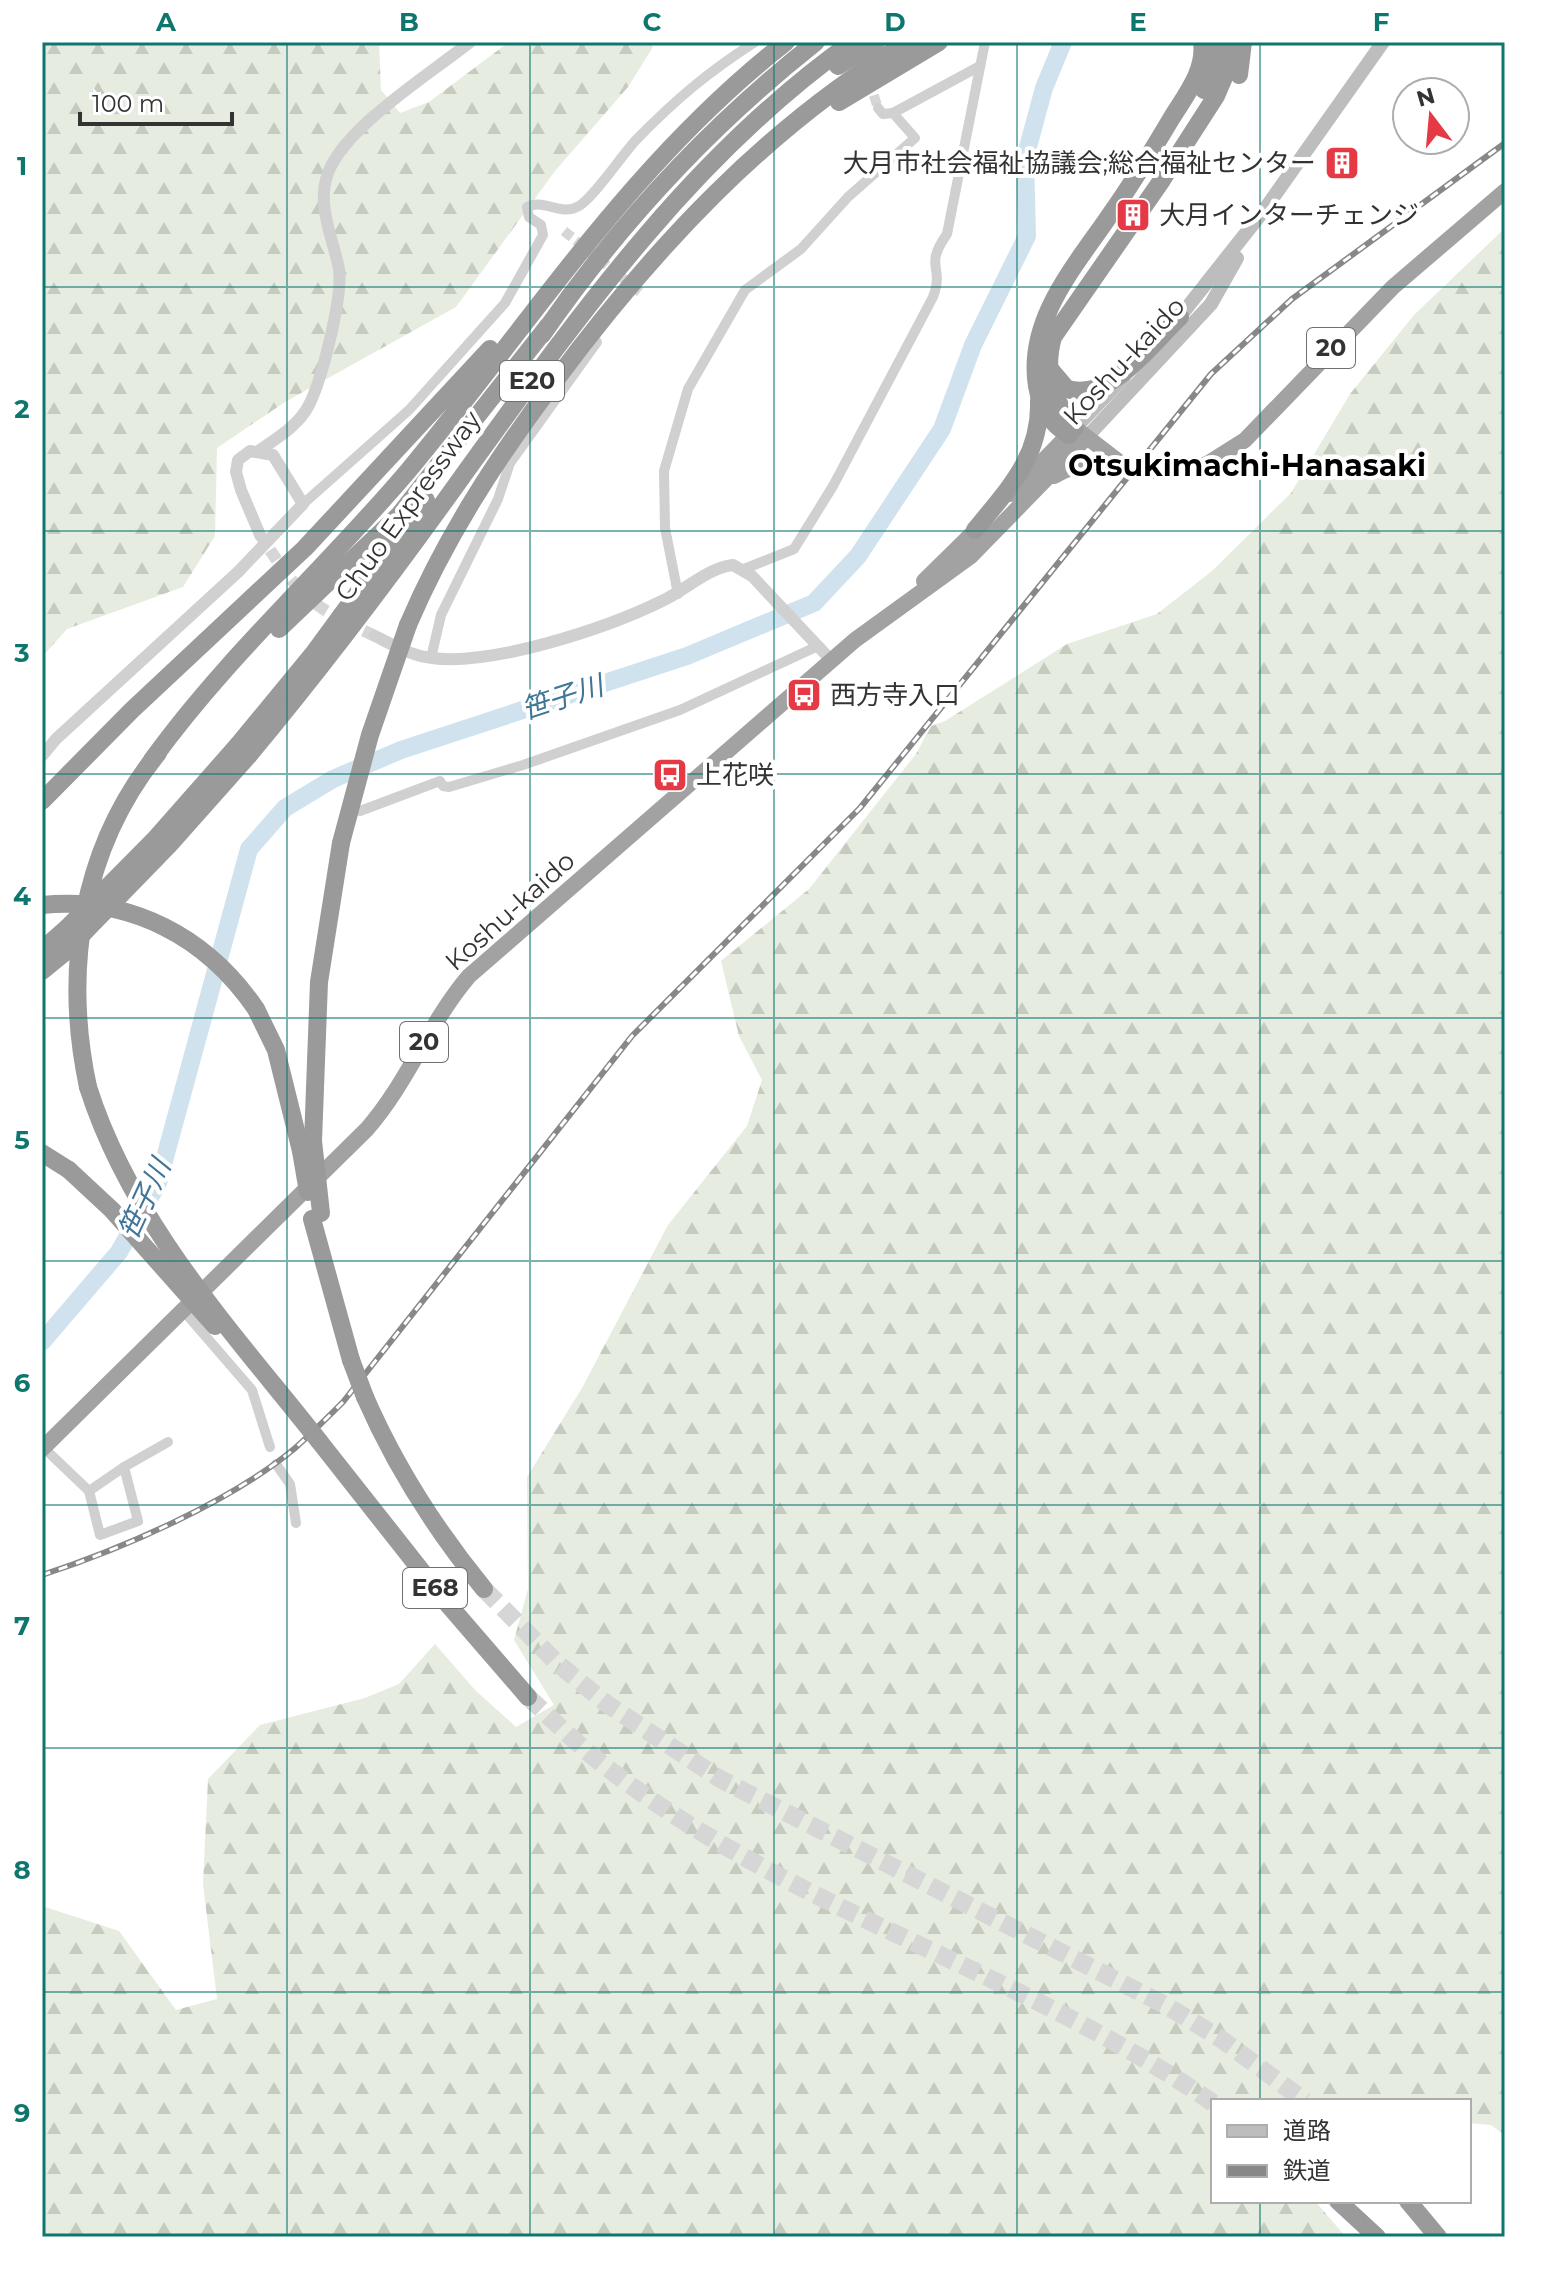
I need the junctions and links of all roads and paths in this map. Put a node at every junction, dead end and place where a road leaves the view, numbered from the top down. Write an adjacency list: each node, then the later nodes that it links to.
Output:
1 (470, 42): 32 (street)
2 (755, 42): 35 (street)
3 (786, 42): 19 (highway)
4 (816, 42): 27 (highway, Chuo Expressway / E20)
5 (852, 42): 23 (highway, Chuo Expressway / E20)
6 (876, 42): 23 (highway)
7 (908, 42): 25 (highway)
8 (939, 42): 25 (highway)
9 (985, 42): 16 (street)
10 (1193, 42): 20 (highway)
11 (1202, 42): 20 (highway)
12 (1217, 42): 20 (highway)
13 (1230, 42): 21 (highway)
14 (1243, 42): 21 (highway)
15 (1383, 42): 24 (main road, Koshu-kaido)
16 (980, 66): 18 (street); 38 (street)
17 (878, 108): 18 (street)
18 (893, 113): 39 (street)
19 (677, 139): 47 (highway); 48 (highway)
20 (1143, 167): 30 (highway)
21 (1162, 180): 29 (highway)
22 (1505, 191): 33 (highway, 20)
23 (667, 209): 45 (highway, Chuo Expressway / E20)
24 (1265, 209): 26 (main road, Koshu-kaido); 31 (main road, Koshu-kaido)
25 (673, 235): 53 (highway, bridge)
26 (1180, 317): 29 (highway); 31 (main road, Koshu-kaido)
27 (548, 326): 45 (highway, Chuo Expressway / E20); 47 (highway)
28 (597, 342): 43 (street)
29 (1048, 366): 31 (highway)
30 (1039, 400): 31 (highway); 36 (highway)
31 (1077, 434): 34 (highway, Koshu-kaido / 20); 34 (highway); 36 (highway, Koshu-kaido / 20)
32 (260, 450): 35 (street); 37 (street)
33 (1145, 471)
34 (1042, 484): 40 (highway, Koshu-kaido / 20)
35 (303, 504): 46 (street)
36 (975, 530): 40 (highway, Koshu-kaido / 20)
37 (260, 535)
38 (748, 572): 39 (street); 42 (street)
39 (678, 594): 43 (street)
40 (884, 617): 44 (highway, Koshu-kaido / 20)
41 (375, 636): 43 (street)
42 (818, 646): 44 (street); 49 (street)
43 (431, 658)
44 (831, 660): 55 (highway, Koshu-kaido / 20)
45 (244, 750): 51 (highway, Chuo Expressway / E20, bridge); 52 (highway, Chuo Expressway / E20, bridge)
46 (42, 756)
47 (152, 760): 56 (highway, bridge)
48 (42, 801)
49 (360, 811)
50 (42, 905): 53 (highway, bridge)
51 (42, 950)
52 (42, 971)
53 (307, 1146): 64 (highway, E68, bridge)
54 (42, 1153): 56 (highway, bridge)
55 (182, 1309): 58 (street); 59 (highway, Koshu-kaido / 20)
56 (319, 1441): 65 (highway, E68)
57 (168, 1442): 61 (street)
58 (270, 1447)
59 (43, 1449): 62 (street)
60 (276, 1464): 63 (street)
61 (124, 1467): 62 (street); 62 (street)
62 (89, 1491)
63 (296, 1523)
64 (484, 1589)
65 (528, 1697)
66 (1340, 2203): 68 (highway)
67 (1410, 2203): 69 (highway)
68 (1377, 2237)
69 (1438, 2237)

